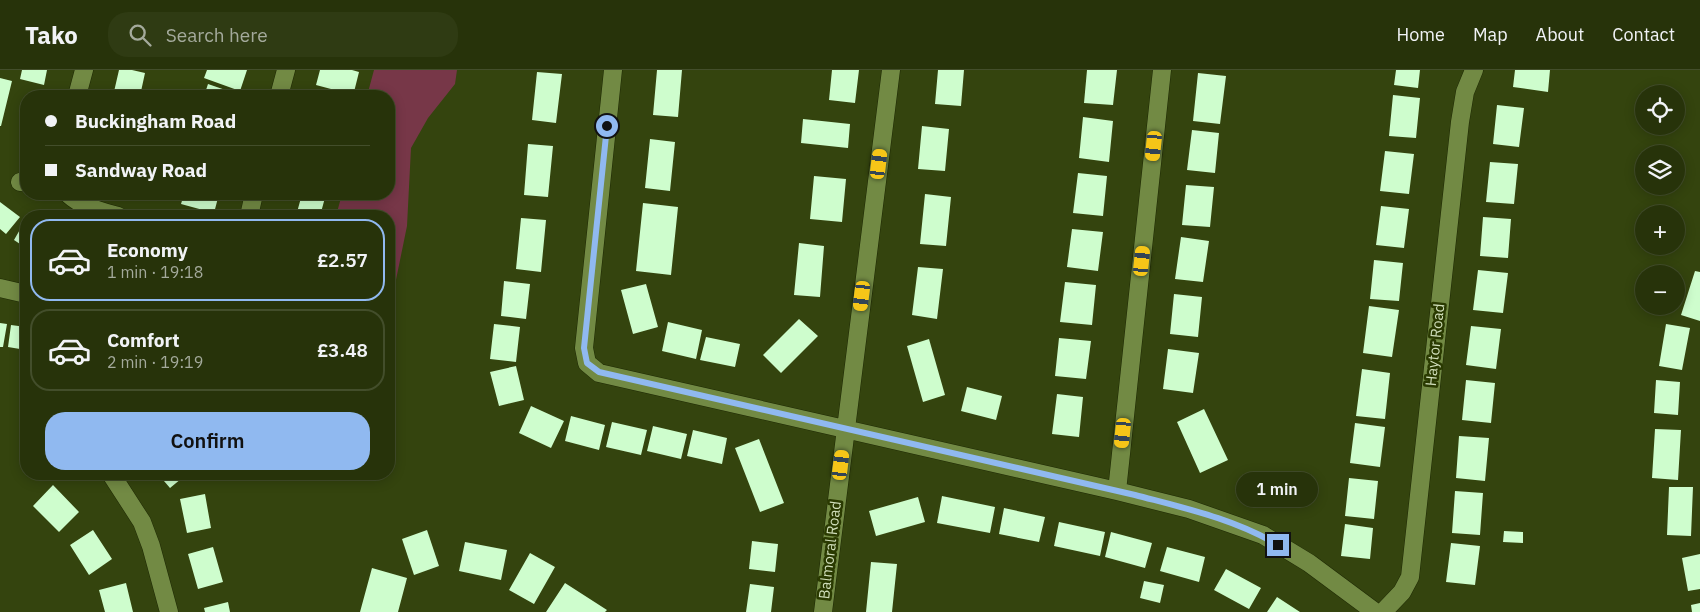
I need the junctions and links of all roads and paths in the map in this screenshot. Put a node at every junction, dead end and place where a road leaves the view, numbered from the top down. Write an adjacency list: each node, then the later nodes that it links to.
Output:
1 (84, 70): 7 (street)
2 (286, 70): 8 (street)
3 (613, 70): 13 (street)
4 (891, 70): 13 (street, Balmoral Road)
5 (1162, 70): 15 (street)
6 (1474, 70): 19 (street, Haytor Road)
7 (79, 90)
8 (281, 90)
9 (74, 200): 10 (street)
10 (96, 210)
11 (0, 288): 12 (street)
12 (20, 293)
13 (845, 428): 15 (street); 17 (street, Balmoral Road)
14 (115, 480): 16 (street)
15 (1117, 491): 18 (street)
16 (169, 612)
17 (823, 612)
18 (1375, 612)
19 (1383, 612)

